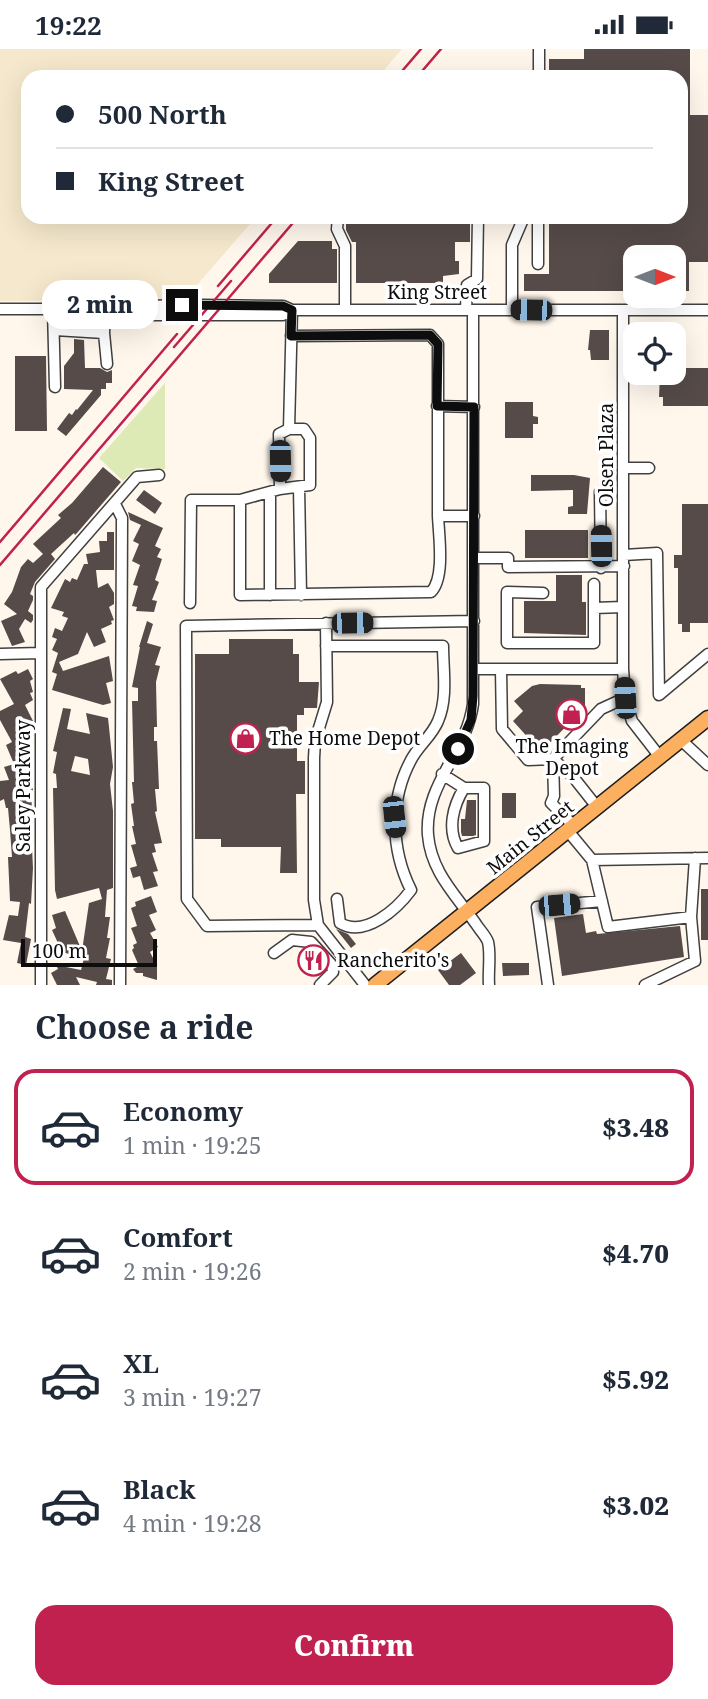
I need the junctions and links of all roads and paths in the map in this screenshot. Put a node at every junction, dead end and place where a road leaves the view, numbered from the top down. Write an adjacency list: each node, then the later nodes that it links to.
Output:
1 (539, 49): 2 (street)
2 (539, 70)
3 (337, 224): 11 (street)
4 (478, 224): 12 (street)
5 (521, 224): 13 (street)
6 (538, 224): 7 (street)
7 (538, 264)
8 (0, 309): 9 (street, King Street)
9 (53, 309): 10 (street, King Street); 17 (street)
10 (105, 309): 14 (street, King Street); 18 (street)
11 (345, 309): 12 (street, King Street); 14 (street, King Street)
12 (470, 309): 13 (street, King Street); 23 (street)
13 (512, 309): 15 (street, King Street)
14 (292, 310): 19 (street)
15 (624, 310): 16 (street, King Street); 25 (street, Olsen Plaza)
16 (708, 310)
17 (55, 330): 18 (street); 21 (street)
18 (104, 333): 20 (street)
19 (291, 336): 22 (street); 24 (street)
20 (107, 364)
21 (55, 387)
22 (437, 406): 23 (street); 35 (street)
23 (474, 407): 36 (street)
24 (289, 429): 28 (street); 29 (street)
25 (624, 468): 26 (street); 34 (street, Olsen Plaza)
26 (649, 468)
27 (159, 475): 32 (street)
28 (299, 487): 29 (street); 43 (street)
29 (275, 490): 31 (street); 42 (street)
30 (600, 492): 33 (street)
31 (240, 500): 42 (street); 44 (street)
32 (115, 504): 50 (street, Saley Parkway); 76 (street)
33 (600, 507): 34 (street); 39 (street)
34 (624, 507): 38 (street, Olsen Plaza)
35 (438, 516): 36 (street); 43 (street)
36 (474, 516): 37 (street)
37 (474, 558): 39 (street); 47 (street)
38 (624, 561): 39 (street); 45 (street, Olsen Plaza); 52 (street)
39 (601, 568)
40 (594, 584): 46 (street)
41 (543, 593): 46 (street)
42 (270, 595): 43 (street)
43 (301, 595)
44 (190, 603)
45 (624, 607): 46 (street); 55 (street, Olsen Plaza)
46 (594, 608)
47 (474, 621): 48 (street); 53 (street)
48 (326, 623): 49 (street); 73 (street)
49 (326, 646): 69 (street); 73 (street)
50 (41, 653): 51 (street); 75 (street, Saley Parkway)
51 (0, 654)
52 (708, 654)
53 (474, 669): 54 (street); 62 (street)
54 (500, 669): 55 (street); 60 (street)
55 (623, 669): 56 (street, Olsen Plaza)
56 (625, 698): 59 (street, Olsen Plaza); 60 (street)
57 (705, 725): 58 (main road, Main Street)
58 (681, 740): 59 (main road, Main Street); 61 (street)
59 (660, 757): 64 (main road, Main Street)
60 (553, 759): 64 (street); 65 (street)
61 (708, 765)
62 (442, 775): 63 (street); 71 (street)
63 (464, 788): 63 (street)
64 (597, 807): 65 (main road, Main Street)
65 (571, 828): 68 (street); 71 (main road, Main Street)
66 (695, 858): 67 (street); 68 (street); 72 (street)
67 (708, 858)
68 (592, 860): 70 (street)
69 (337, 899)
70 (602, 901): 72 (street); 81 (street)
71 (467, 911): 79 (main road, Main Street); 80 (street)
72 (691, 917): 82 (street)
73 (317, 925): 78 (street)
74 (274, 953): 77 (street)
75 (41, 985)
76 (120, 985)
77 (320, 985)
78 (365, 985)
79 (375, 985)
80 (489, 985)
81 (548, 985)
82 (645, 985)

